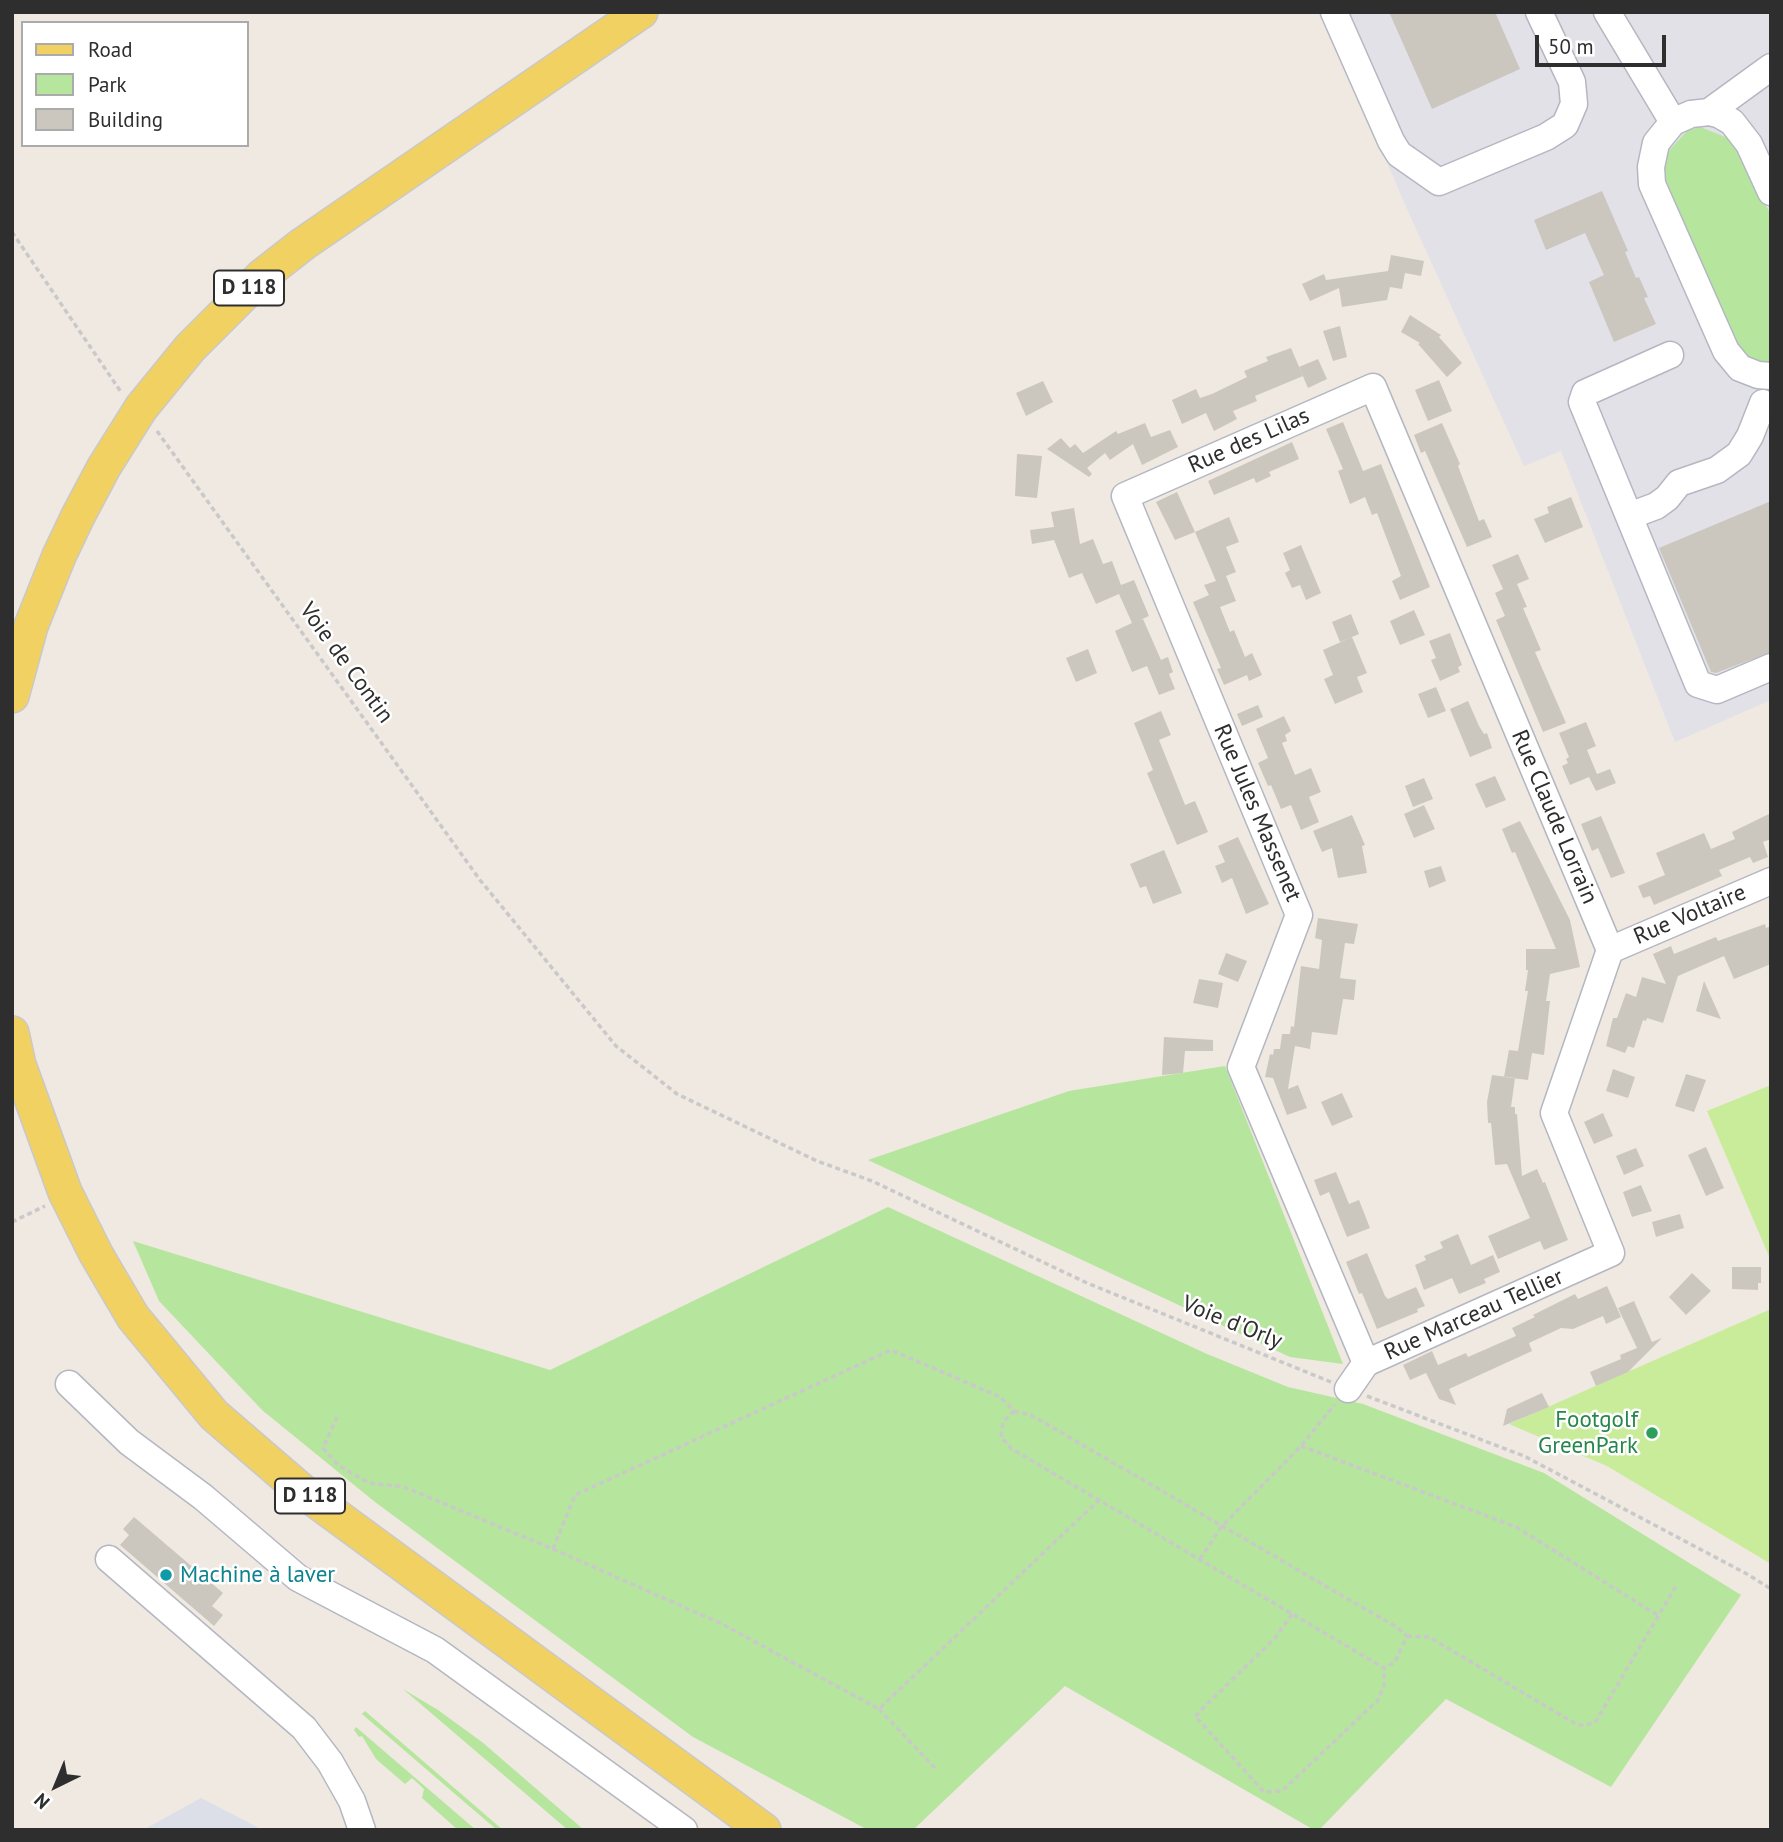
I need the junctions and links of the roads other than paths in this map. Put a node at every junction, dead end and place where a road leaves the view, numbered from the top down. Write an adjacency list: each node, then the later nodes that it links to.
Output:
1 (641, 12): 17 (main road, D 118)
2 (1334, 12): 3 (street)
3 (1539, 12)
4 (1606, 12): 7 (street)
5 (1771, 67): 6 (street)
6 (1709, 112): 7 (street); 8 (street)
7 (1673, 122): 10 (street)
8 (1771, 192)
9 (1670, 355): 15 (street)
10 (1740, 368): 11 (street); 13 (street)
11 (1771, 376)
12 (1373, 387): 14 (street, Rue des Lilas); 19 (street, Rue Claude Lorrain)
13 (1767, 404): 15 (street)
14 (1125, 496): 21 (street, Rue Jules Massenet)
15 (1629, 516): 16 (street)
16 (1771, 667)
17 (12, 696)
18 (1771, 881): 19 (street, Rue Voltaire)
19 (1609, 950): 21 (street, Rue Marceau Tellier)
20 (12, 1033): 27 (main road, D 118)
21 (1366, 1363): 23 (street, Rue Marceau Tellier)
22 (69, 1384): 26 (street)
23 (1348, 1389)
24 (109, 1559): 25 (street)
25 (362, 1830)
26 (684, 1830)
27 (764, 1830)

